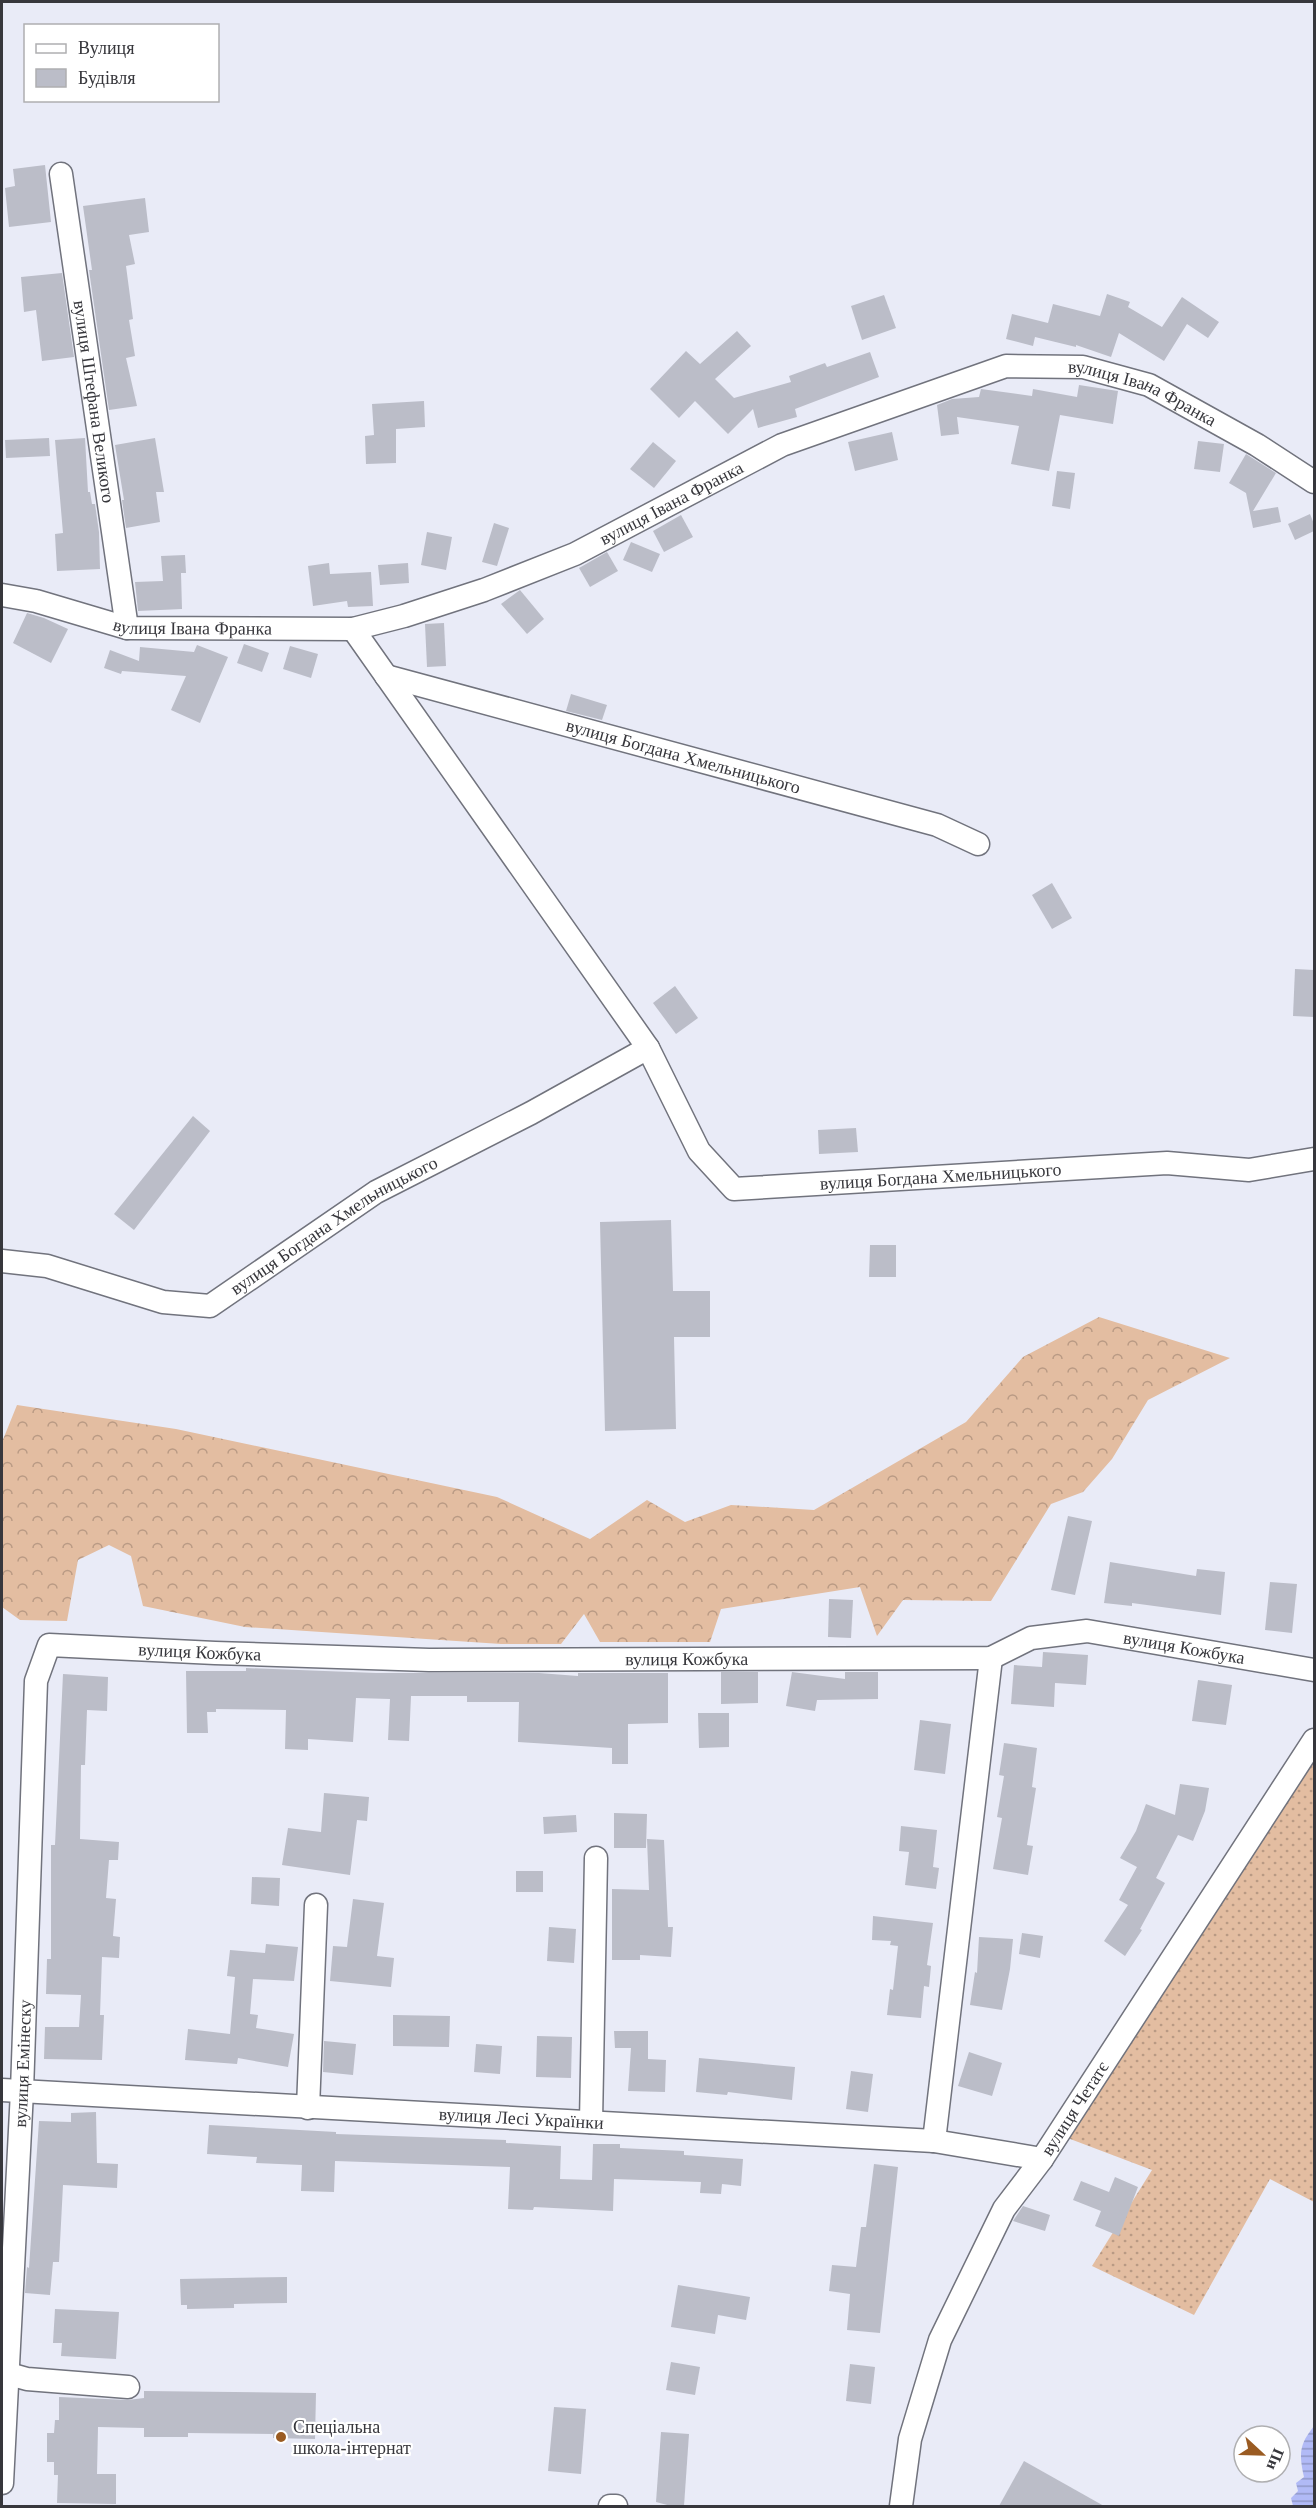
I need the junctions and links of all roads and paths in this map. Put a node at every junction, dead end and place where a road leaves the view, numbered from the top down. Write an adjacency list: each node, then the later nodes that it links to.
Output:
1 (61, 174): 4 (street, вулиця Штефана Великого)
2 (1314, 482): 5 (street, вулиця Івана Франка)
3 (2, 595): 4 (street, вулиця Івана Франка)
4 (127, 628): 5 (street, вулиця Івана Франка)
5 (353, 629): 6 (street, вулиця Богдана Хмельницького)
6 (386, 676): 7 (street, вулиця Богдана Хмельницького); 8 (street, вулиця Богдана Хмельницького)
7 (978, 844)
8 (648, 1048): 9 (street, вулиця Богдана Хмельницького); 10 (street, вулиця Богдана Хмельницького)
9 (1314, 1159)
10 (2, 1261)
11 (49, 1645): 12 (street, вулиця Кожбука); 17 (street, вулиця Емінеску)
12 (991, 1658): 13 (street, вулиця Кожбука); 20 (street)
13 (1314, 1670)
14 (1314, 1740): 21 (street, вулиця Четатє)
15 (597, 1858): 19 (street)
16 (316, 1905): 18 (street)
17 (12, 2090): 18 (street, вулиця Лесі Українки); 22 (street, вулиця Емінеску)
18 (308, 2108): 19 (street, вулиця Лесі Українки)
19 (591, 2122): 20 (street, вулиця Лесі Українки)
20 (934, 2142): 21 (street, вулиця Лесі Українки)
21 (1042, 2159): 27 (street, вулиця Четатє)
22 (4, 2372): 23 (street); 24 (street, вулиця Емінеску)
23 (129, 2387)
24 (2, 2483)
25 (610, 2506): 26 (street)
26 (616, 2506)
27 (901, 2506)

